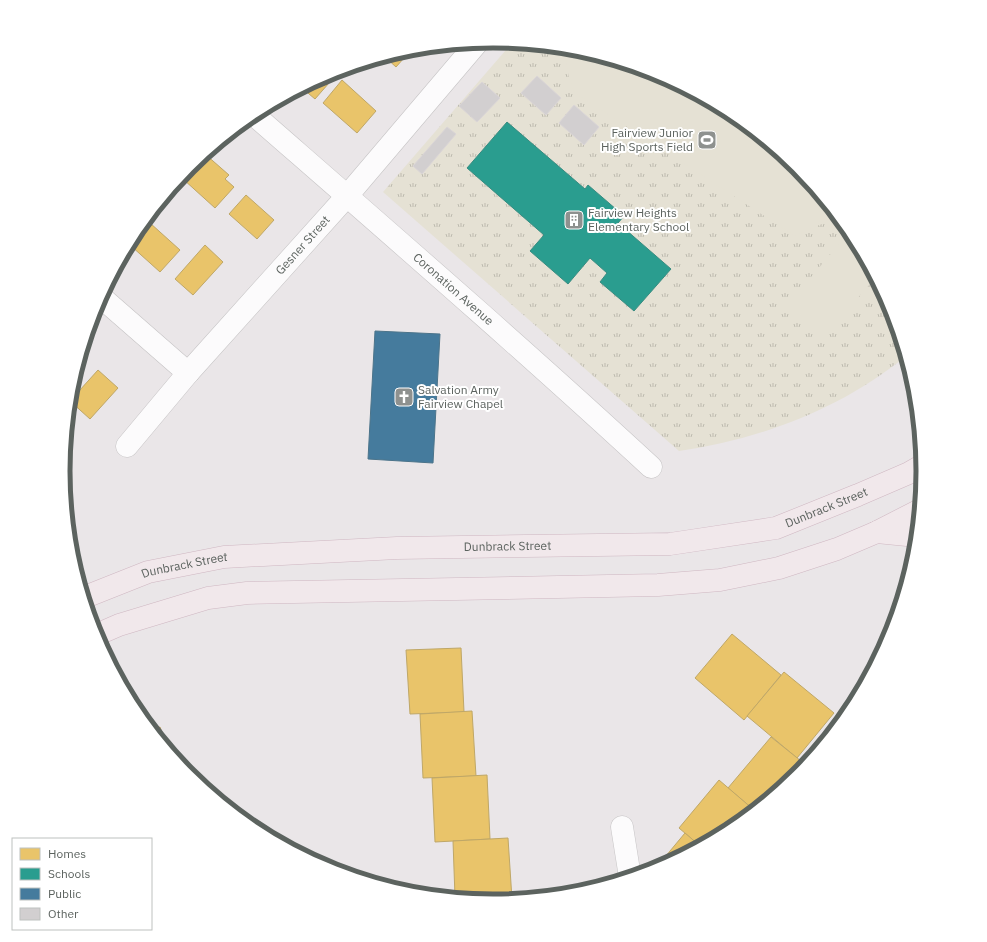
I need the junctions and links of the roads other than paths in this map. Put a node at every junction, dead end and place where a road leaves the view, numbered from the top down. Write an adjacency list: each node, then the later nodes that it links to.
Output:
1 (472, 49): 3 (street, Gesner Street)
2 (258, 119): 3 (street, Coronation Avenue)
3 (346, 196): 5 (street, Gesner Street); 7 (street, Coronation Avenue)
4 (106, 302): 5 (street)
5 (188, 373): 6 (street, Gesner Street)
6 (127, 446)
7 (651, 467)
8 (916, 469): 12 (main road, Dunbrack Street)
9 (914, 513): 10 (main road)
10 (877, 532): 11 (main road); 13 (main road)
11 (911, 535)
12 (89, 595)
13 (103, 632)
14 (622, 827): 15 (street)
15 (629, 872)

